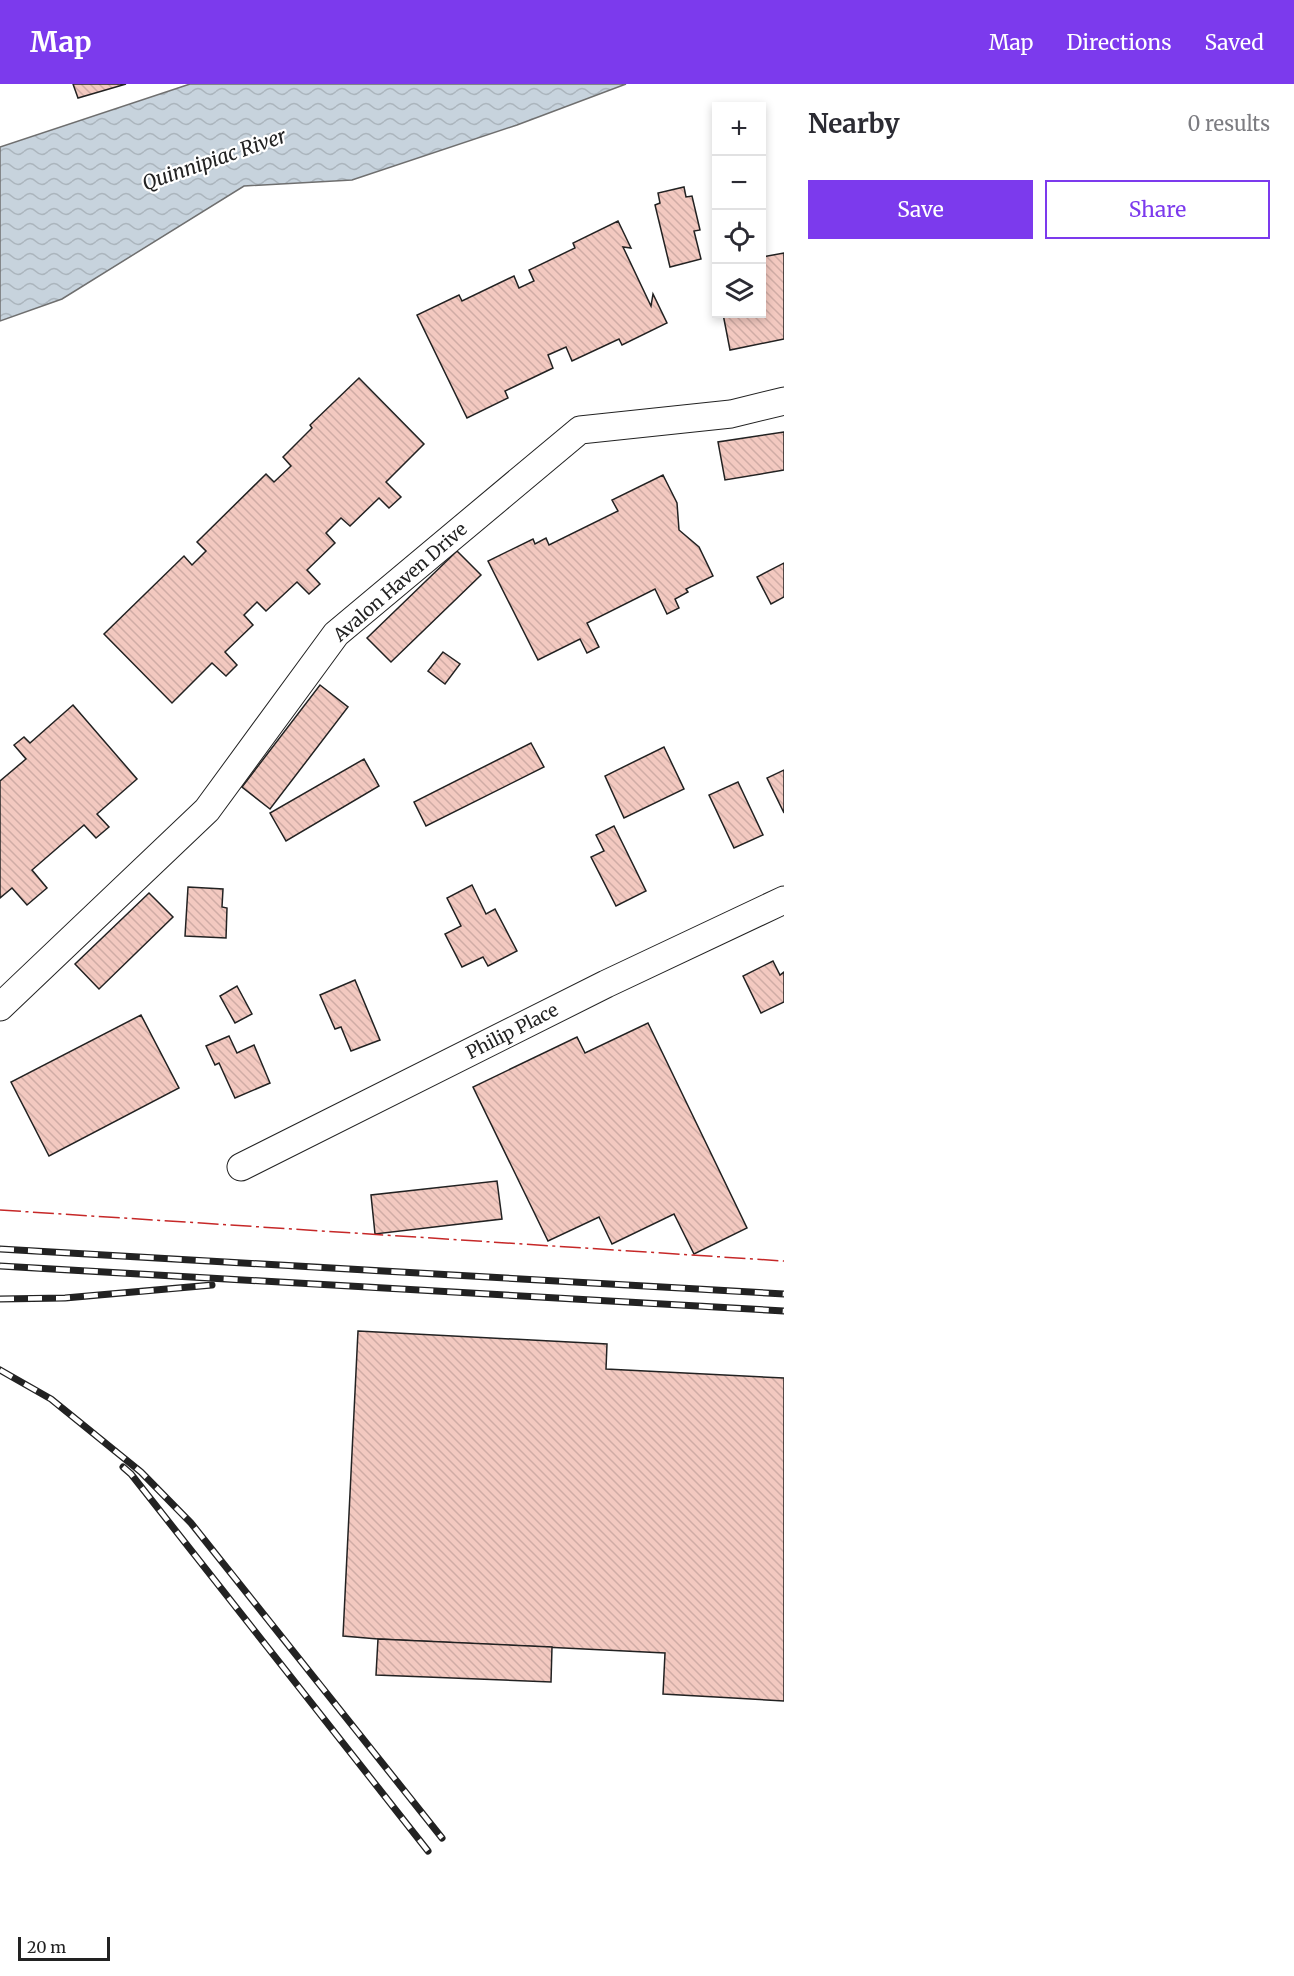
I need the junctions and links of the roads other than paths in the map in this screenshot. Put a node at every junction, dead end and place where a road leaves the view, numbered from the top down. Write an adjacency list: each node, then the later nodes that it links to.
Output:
1 (784, 401): 3 (street, Avalon Haven Drive)
2 (784, 900): 4 (street, Philip Place)
3 (0, 1007)
4 (241, 1167)

